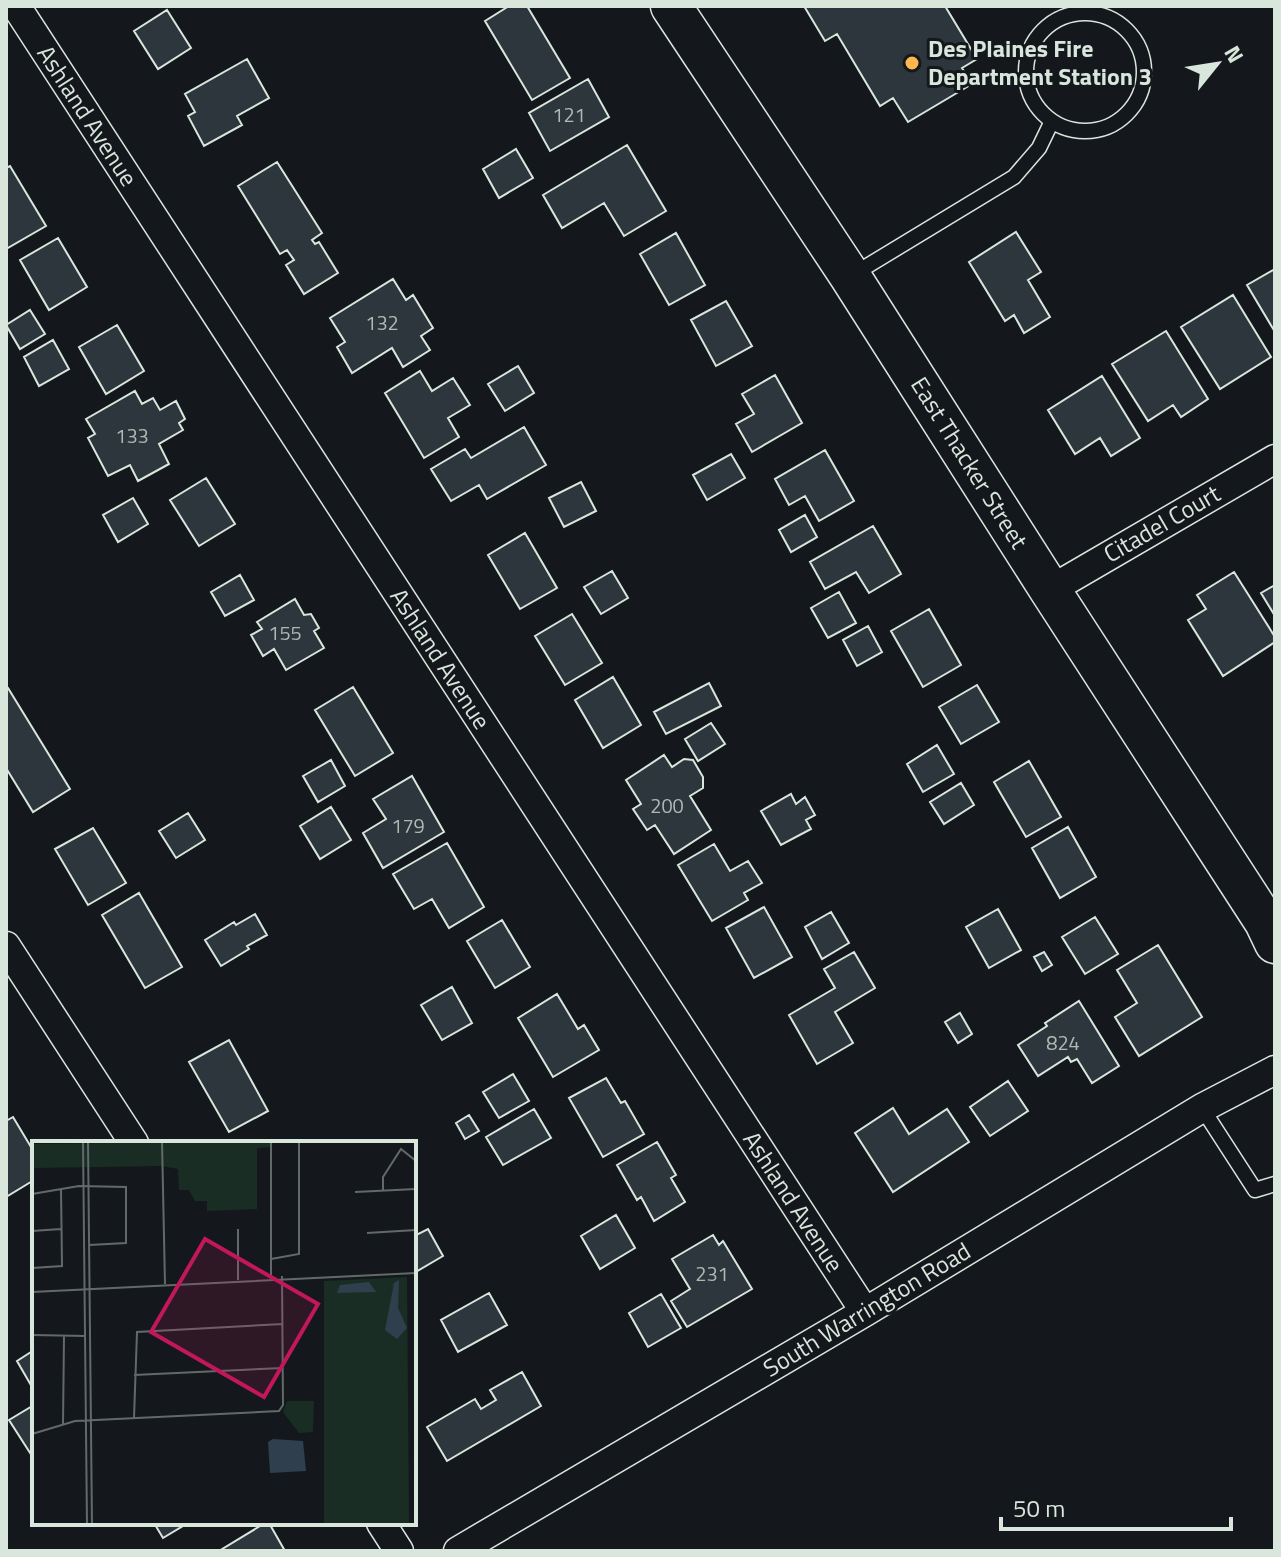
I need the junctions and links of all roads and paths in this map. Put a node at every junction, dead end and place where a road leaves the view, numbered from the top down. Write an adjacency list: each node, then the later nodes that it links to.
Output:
1 (16, 6): 13 (street, Ashland Avenue)
2 (671, 6): 4 (main road, East Thacker Street)
3 (1052, 121): 3 (lane); 4 (lane)
4 (850, 276): 6 (main road, East Thacker Street)
5 (1275, 459): 6 (street, Citadel Court)
6 (1050, 590): 7 (main road, East Thacker Street)
7 (1272, 928)
8 (6, 946): 11 (street)
9 (1275, 1070): 10 (street, South Warrington Road)
10 (1202, 1108): 12 (lane); 13 (street, South Warrington Road)
11 (133, 1141)
12 (1275, 1184)
13 (865, 1312): 16 (street, South Warrington Road)
14 (382, 1525): 15 (street)
15 (399, 1551)
16 (458, 1551)

